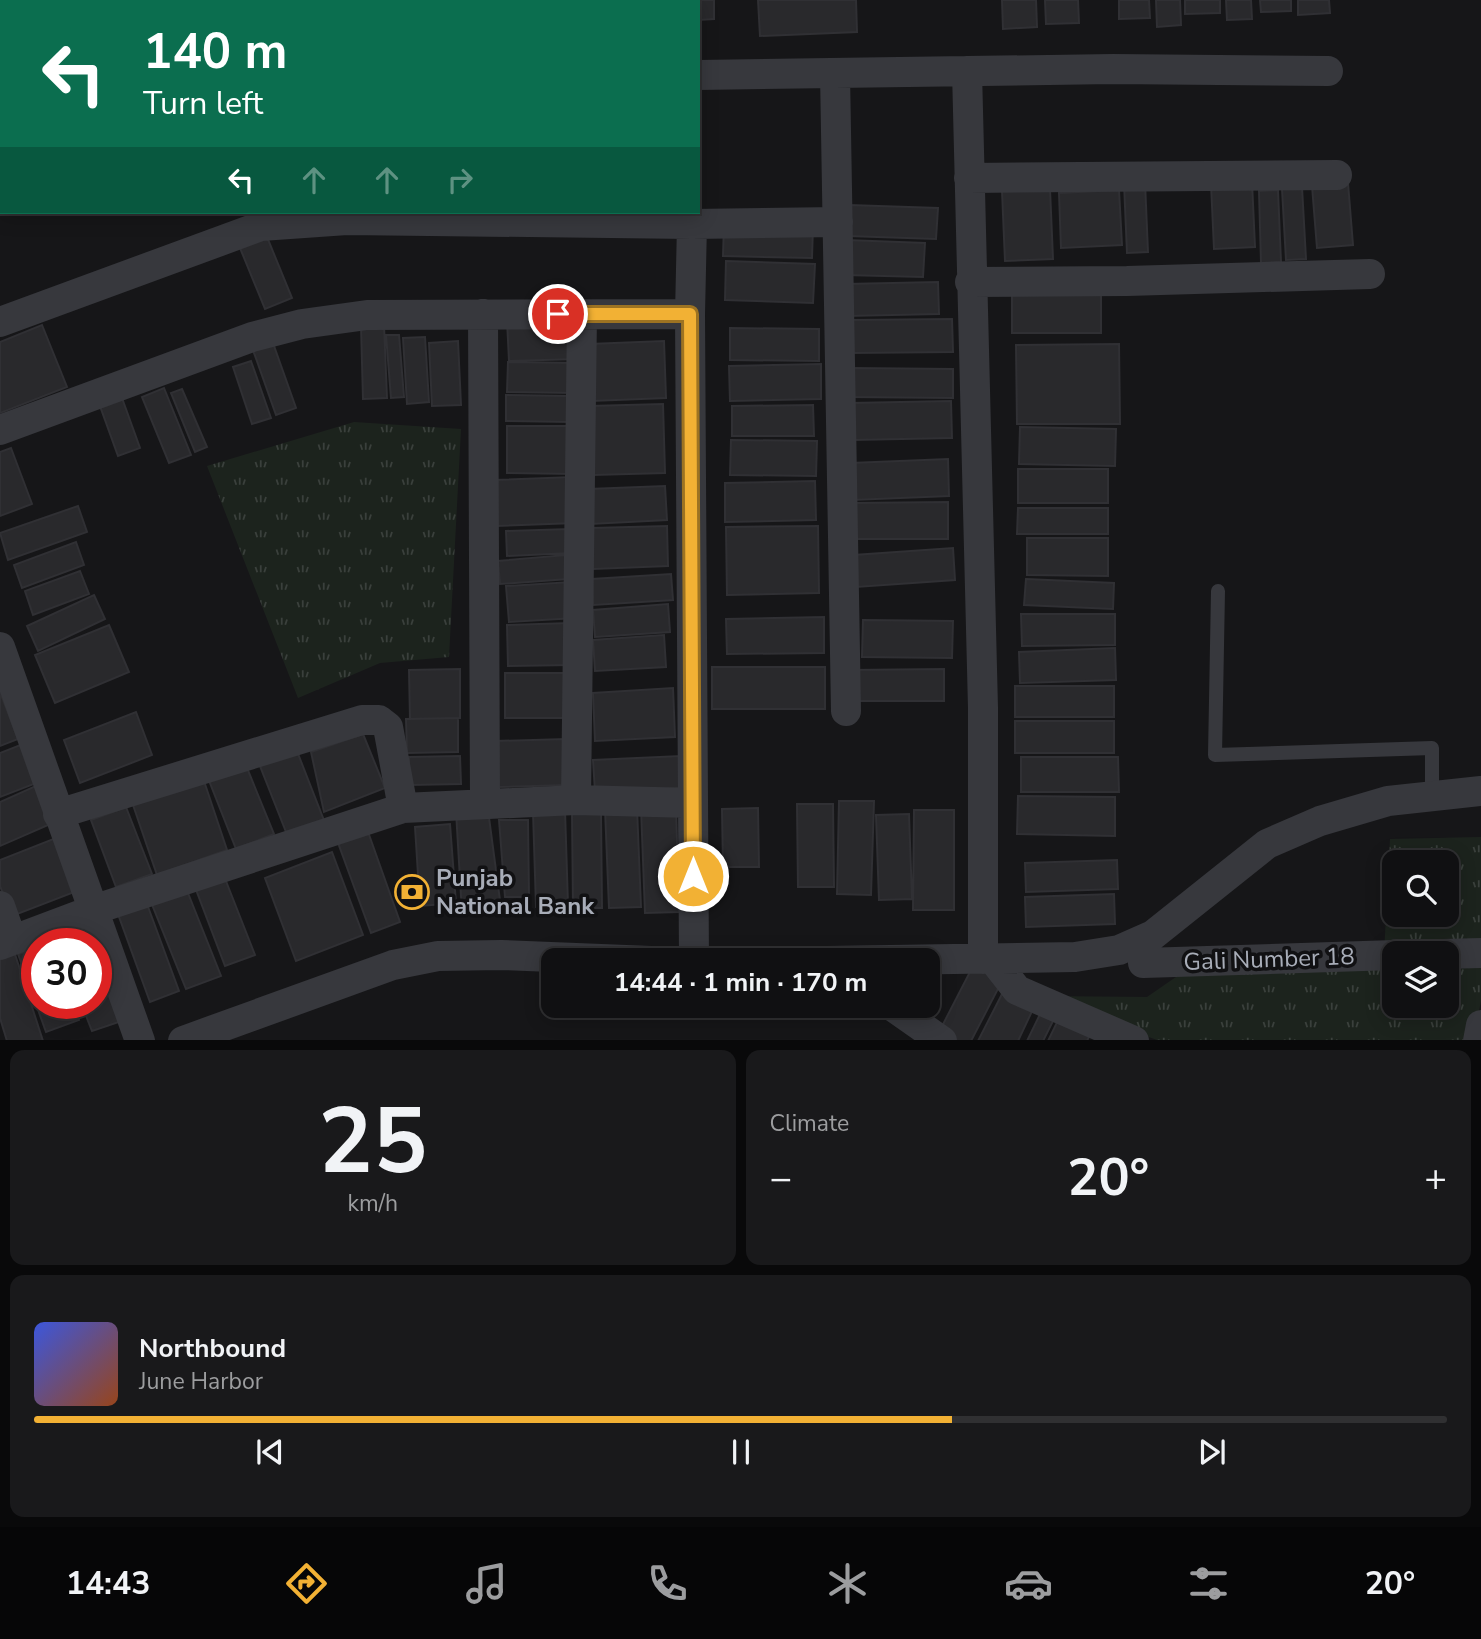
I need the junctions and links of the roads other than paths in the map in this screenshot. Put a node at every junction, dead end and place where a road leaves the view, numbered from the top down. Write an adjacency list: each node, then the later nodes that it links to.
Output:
1 (967, 71): 2 (street); 3 (street); 6 (street)
2 (1328, 71)
3 (835, 73): 4 (street); 7 (street)
4 (700, 75)
5 (1338, 175): 6 (street)
6 (969, 178): 10 (street)
7 (838, 222): 8 (street); 18 (street)
8 (692, 224): 13 (street); 14 (street)
9 (1370, 274): 10 (street)
10 (970, 282): 34 (street)
11 (483, 314): 12 (street); 15 (street); 23 (street)
12 (583, 314): 13 (street); 21 (street)
13 (690, 314): 22 (street)
14 (0, 322)
15 (0, 429)
16 (1217, 591): 20 (lane)
17 (0, 647): 25 (street)
18 (846, 711)
19 (1481, 791): 20 (street)
20 (1432, 796): 34 (street)
21 (576, 800): 22 (street); 23 (street)
22 (693, 803): 29 (street)
23 (485, 804): 24 (street)
24 (403, 808): 25 (street); 27 (street)
25 (58, 814): 27 (street)
26 (0, 906): 28 (street)
27 (93, 910): 28 (street); 38 (street)
28 (6, 943)
29 (694, 948)
30 (1481, 953): 31 (street)
31 (1459, 954)
32 (1382, 955): 36 (street, Gali Number 18)
33 (541, 957): 39 (street)
34 (988, 958): 35 (street); 41 (street)
35 (940, 959)
36 (1143, 963)
37 (909, 1018): 40 (street)
38 (139, 1040)
39 (186, 1040)
40 (941, 1040)
41 (1132, 1040)

